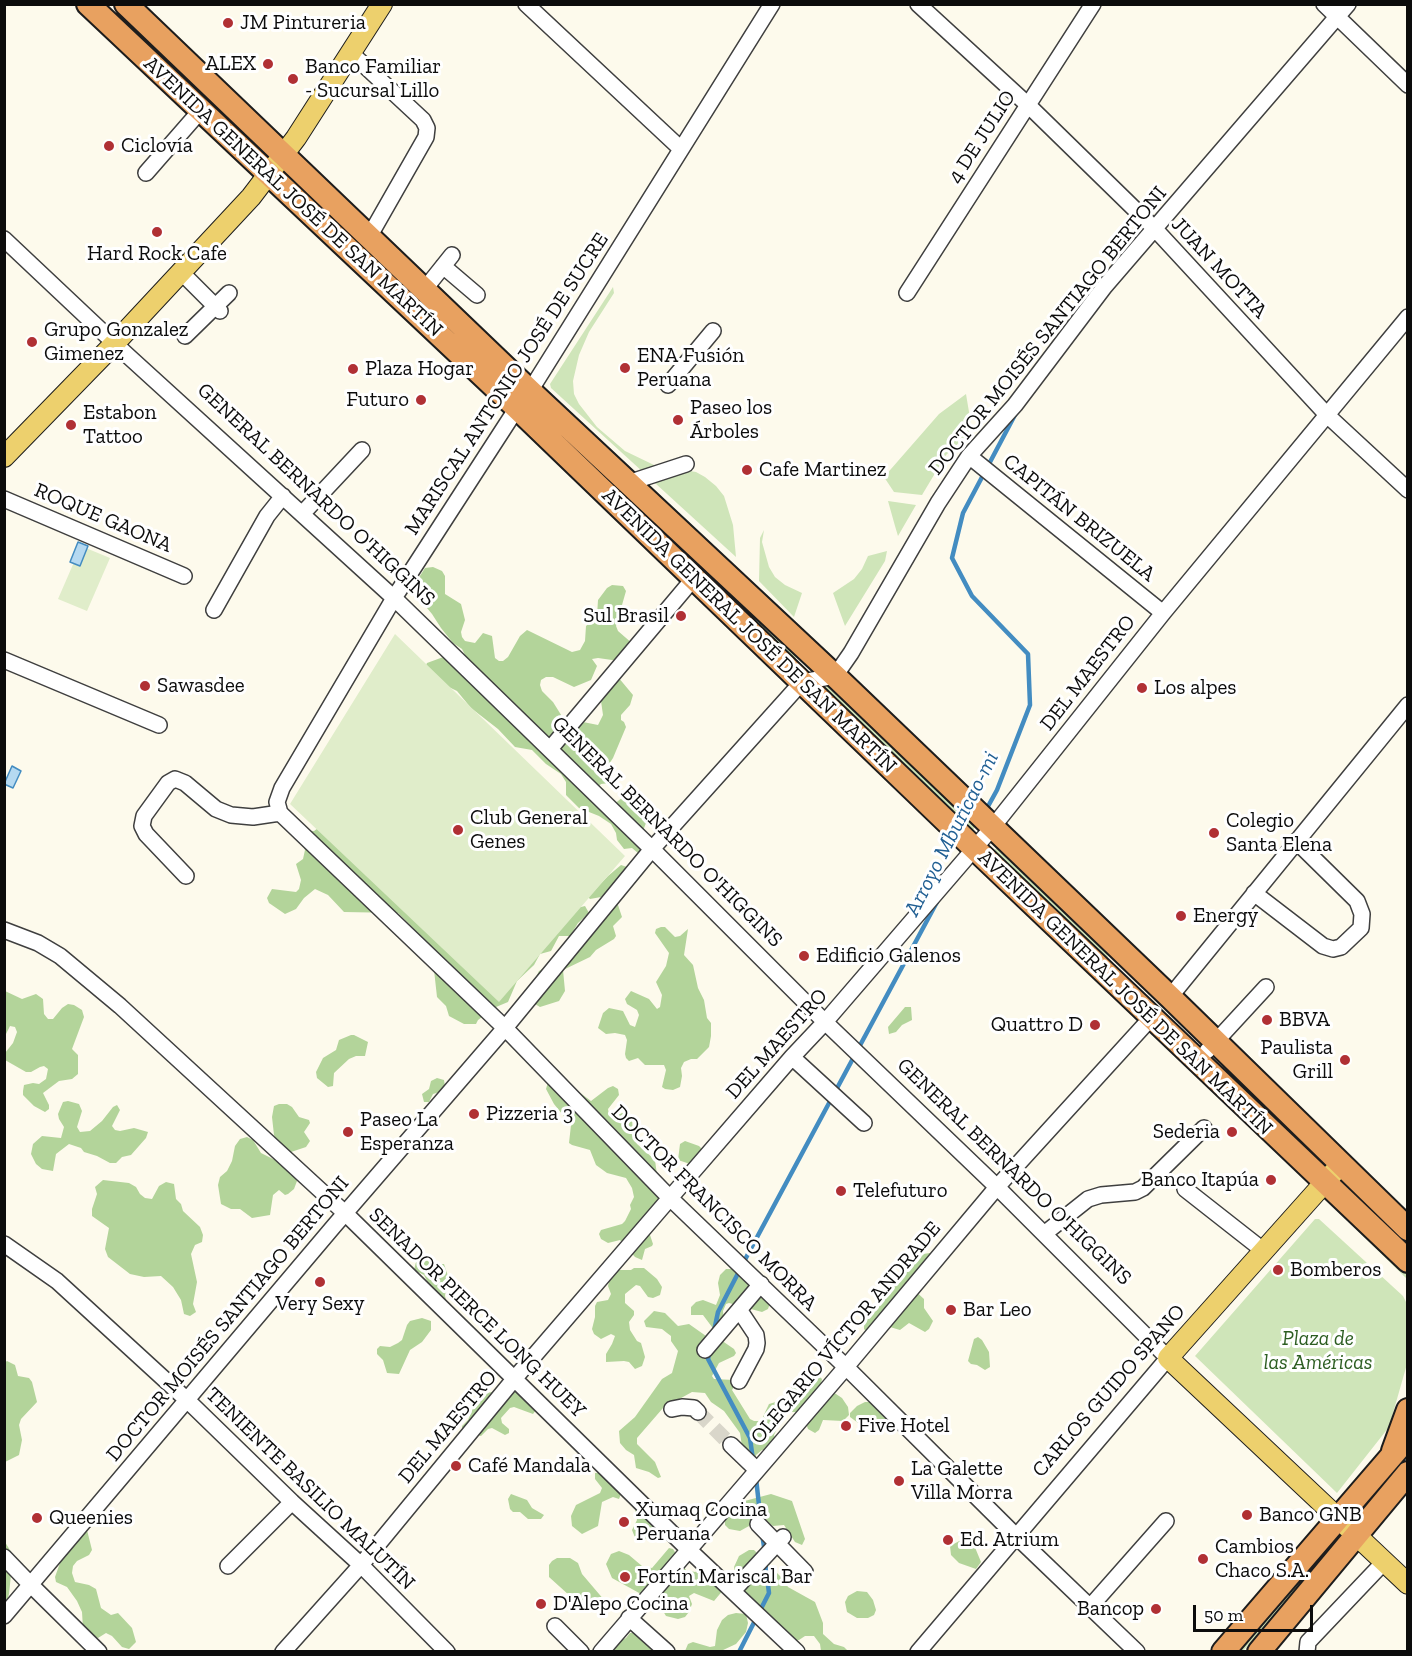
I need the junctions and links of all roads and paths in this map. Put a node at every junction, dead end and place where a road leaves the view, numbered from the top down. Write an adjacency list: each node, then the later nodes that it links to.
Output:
1 (88, 4): 18 (highway, AVENIDA GENERAL JOSÉ DE SAN MARTÍN)
2 (126, 4): 16 (highway, AVENIDA GENERAL JOSÉ DE SAN MARTÍN)
3 (382, 4): 11 (main road)
4 (526, 4): 15 (street)
5 (772, 4): 15 (street, MARISCAL ANTONIO JOSÉ DE SUCRE)
6 (918, 4): 13 (street, JUAN MOTTA)
7 (1093, 4): 13 (street, 4 DE JULIO)
8 (1324, 4): 10 (street)
9 (1348, 4): 10 (street, DOCTOR MOISÉS SANTIAGO BERTONI)
10 (1337, 17): 12 (street); 19 (street, DOCTOR MOISÉS SANTIAGO BERTONI)
11 (351, 53): 16 (main road); 20 (street)
12 (1407, 85)
13 (1028, 105): 19 (street, JUAN MOTTA); 25 (street, 4 DE JULIO)
14 (194, 118): 17 (street)
15 (681, 149): 33 (street, MARISCAL ANTONIO JOSÉ DE SUCRE)
16 (284, 156): 18 (main road); 20 (highway, AVENIDA GENERAL JOSÉ DE SAN MARTÍN)
17 (146, 172)
18 (269, 175): 22 (main road); 33 (highway, AVENIDA GENERAL JOSÉ DE SAN MARTÍN)
19 (1155, 229): 34 (street, JUAN MOTTA); 36 (street, DOCTOR MOISÉS SANTIAGO BERTONI)
20 (369, 237): 23 (highway, AVENIDA GENERAL JOSÉ DE SAN MARTÍN)
21 (4, 239): 31 (street, GENERAL BERNARDO O'HIGGINS)
22 (181, 272): 27 (street); 31 (main road)
23 (424, 290): 26 (street); 33 (highway, AVENIDA GENERAL JOSÉ DE SAN MARTÍN)
24 (229, 293): 27 (street)
25 (907, 293)
26 (477, 295)
27 (218, 309): 30 (street)
28 (1407, 317): 34 (street, DEL MAESTRO)
29 (713, 331): 32 (street)
30 (185, 336)
31 (115, 343): 37 (main road); 41 (street, GENERAL BERNARDO O'HIGGINS)
32 (668, 385)
33 (524, 400): 39 (highway, AVENIDA GENERAL JOSÉ DE SAN MARTÍN); 45 (highway, AVENIDA GENERAL JOSÉ DE SAN MARTÍN); 46 (street, MARISCAL ANTONIO JOSÉ DE SUCRE)
34 (1327, 415): 40 (street, JUAN MOTTA); 48 (street, DEL MAESTRO)
35 (362, 450): 43 (street)
36 (969, 456): 48 (street, CAPITÁN BRIZUELA); 50 (street, DOCTOR MOISÉS SANTIAGO BERTONI)
37 (4, 457)
38 (686, 464): 39 (street)
39 (628, 483): 50 (highway, AVENIDA GENERAL JOSÉ DE SAN MARTÍN)
40 (1407, 490)
41 (283, 496): 43 (street, GENERAL BERNARDO O'HIGGINS); 47 (street)
42 (4, 499): 44 (street, ROQUE GAONA)
43 (302, 514): 46 (street, GENERAL BERNARDO O'HIGGINS)
44 (184, 576)
45 (694, 578): 51 (highway, AVENIDA GENERAL JOSÉ DE SAN MARTÍN); 54 (street)
46 (394, 598): 54 (street, GENERAL BERNARDO O'HIGGINS); 55 (street, MARISCAL ANTONIO JOSÉ DE SUCRE)
47 (213, 610)
48 (1163, 612): 56 (street, DEL MAESTRO)
49 (4, 660): 53 (street)
50 (835, 676): 51 (street); 56 (highway, AVENIDA GENERAL JOSÉ DE SAN MARTÍN)
51 (802, 682): 58 (highway, AVENIDA GENERAL JOSÉ DE SAN MARTÍN); 59 (street, DOCTOR MOISÉS SANTIAGO BERTONI)
52 (1407, 705): 57 (street)
53 (159, 725)
54 (550, 749): 59 (street, GENERAL BERNARDO O'HIGGINS)
55 (280, 813): 60 (street); 68 (street, DOCTOR FRANCISCO MORRA)
56 (992, 828): 58 (street, DEL MAESTRO); 65 (highway, AVENIDA GENERAL JOSÉ DE SAN MARTÍN)
57 (1296, 841): 61 (street); 61 (street)
58 (974, 848): 63 (highway, AVENIDA GENERAL JOSÉ DE SAN MARTÍN); 67 (street, DEL MAESTRO)
59 (652, 849): 67 (street, GENERAL BERNARDO O'HIGGINS); 68 (street, DOCTOR MOISÉS SANTIAGO BERTONI)
60 (186, 876)
61 (1254, 893): 65 (street)
62 (4, 930): 78 (street, SENADOR PIERCE LONG HUEY)
63 (1084, 953): 65 (highway); 66 (highway, AVENIDA GENERAL JOSÉ DE SAN MARTÍN)
64 (1266, 987): 69 (street)
65 (1170, 997): 69 (highway, AVENIDA GENERAL JOSÉ DE SAN MARTÍN)
66 (1151, 1018): 69 (highway); 74 (highway, AVENIDA GENERAL JOSÉ DE SAN MARTÍN); 75 (street, OLEGARIO VÍCTOR ANDRADE)
67 (825, 1022): 70 (street, DEL MAESTRO); 75 (street, GENERAL BERNARDO O'HIGGINS)
68 (506, 1028): 77 (street, DOCTOR FRANCISCO MORRA); 78 (street, DOCTOR MOISÉS SANTIAGO BERTONI)
69 (1211, 1046): 73 (highway, AVENIDA GENERAL JOSÉ DE SAN MARTÍN)
70 (792, 1057): 71 (street); 77 (street, DEL MAESTRO)
71 (864, 1123)
72 (1204, 1128): 80 (street)
73 (1340, 1165): 74 (main road, CARLOS GUIDO SPANO); 79 (highway, AVENIDA GENERAL JOSÉ DE SAN MARTÍN)
74 (1324, 1184): 82 (main road, CARLOS GUIDO SPANO); 83 (highway, AVENIDA GENERAL JOSÉ DE SAN MARTÍN)
75 (997, 1187): 80 (street, GENERAL BERNARDO O'HIGGINS); 88 (street, OLEGARIO VÍCTOR ANDRADE)
76 (1185, 1189): 82 (street)
77 (670, 1197): 84 (street, DOCTOR FRANCISCO MORRA); 89 (street, DEL MAESTRO)
78 (345, 1212): 89 (street, SENADOR PIERCE LONG HUEY); 91 (street, DOCTOR MOISÉS SANTIAGO BERTONI)
79 (1407, 1229)
80 (1044, 1234): 87 (street, GENERAL BERNARDO O'HIGGINS)
81 (5, 1245): 91 (street, TENIENTE BASILIO MALUTÍN)
82 (1264, 1251): 87 (main road, CARLOS GUIDO SPANO)
83 (1407, 1262)
84 (761, 1284): 85 (street); 88 (street, DOCTOR FRANCISCO MORRA)
85 (740, 1311): 86 (street); 90 (street)
86 (705, 1350)
87 (1168, 1358): 101 (main road, GENERAL BERNARDO O'HIGGINS); 105 (street, CARLOS GUIDO SPANO)
88 (846, 1366): 98 (street, OLEGARIO VÍCTOR ANDRADE); 105 (street, DOCTOR FRANCISCO MORRA)
89 (515, 1378): 107 (street, SENADOR PIERCE LONG HUEY); 110 (street, DEL MAESTRO)
90 (739, 1382)
91 (187, 1400): 100 (street, TENIENTE BASILIO MALUTÍN); 114 (street, DOCTOR MOISÉS SANTIAGO BERTONI)
92 (672, 1409): 94 (street)
93 (1407, 1410): 97 (highway)
94 (698, 1412)
95 (1407, 1437): 97 (highway)
96 (731, 1445): 98 (street)
97 (1390, 1458): 101 (highway)
98 (757, 1470): 107 (street, OLEGARIO VÍCTOR ANDRADE)
99 (1407, 1473): 104 (highway)
100 (291, 1502): 110 (street, TENIENTE BASILIO MALUTÍN); 111 (street)
101 (1338, 1519): 104 (main road, GENERAL BERNARDO O'HIGGINS); 129 (highway)
102 (1166, 1521): 116 (street)
103 (758, 1524): 106 (street)
104 (1356, 1535): 109 (main road, GENERAL BERNARDO O'HIGGINS); 130 (highway)
105 (1016, 1536): 116 (street, DOCTOR FRANCISCO MORRA); 127 (street, CARLOS GUIDO SPANO)
106 (780, 1540): 112 (street); 115 (street)
107 (688, 1550): 115 (street, SENADOR PIERCE LONG HUEY); 118 (street, OLEGARIO VÍCTOR ANDRADE)
108 (4, 1557): 114 (street)
109 (1384, 1562): 113 (main road, GENERAL BERNARDO O'HIGGINS); 131 (street)
110 (360, 1564): 121 (street, DEL MAESTRO); 122 (street, TENIENTE BASILIO MALUTÍN)
111 (228, 1566)
112 (805, 1572)
113 (1407, 1584)
114 (31, 1586): 117 (street, DOCTOR MOISÉS SANTIAGO BERTONI); 120 (street)
115 (733, 1592): 126 (street, SENADOR PIERCE LONG HUEY)
116 (1090, 1607): 128 (street, DOCTOR FRANCISCO MORRA)
117 (4, 1616)
118 (629, 1618): 124 (street, OLEGARIO VÍCTOR ANDRADE); 125 (street)
119 (555, 1626): 123 (street)
120 (99, 1652)
121 (283, 1652)
122 (447, 1652)
123 (581, 1652)
124 (601, 1652)
125 (667, 1652)
126 (797, 1652)
127 (918, 1652)
128 (1137, 1652)
129 (1224, 1652)
130 (1259, 1652)
131 (1307, 1652)

